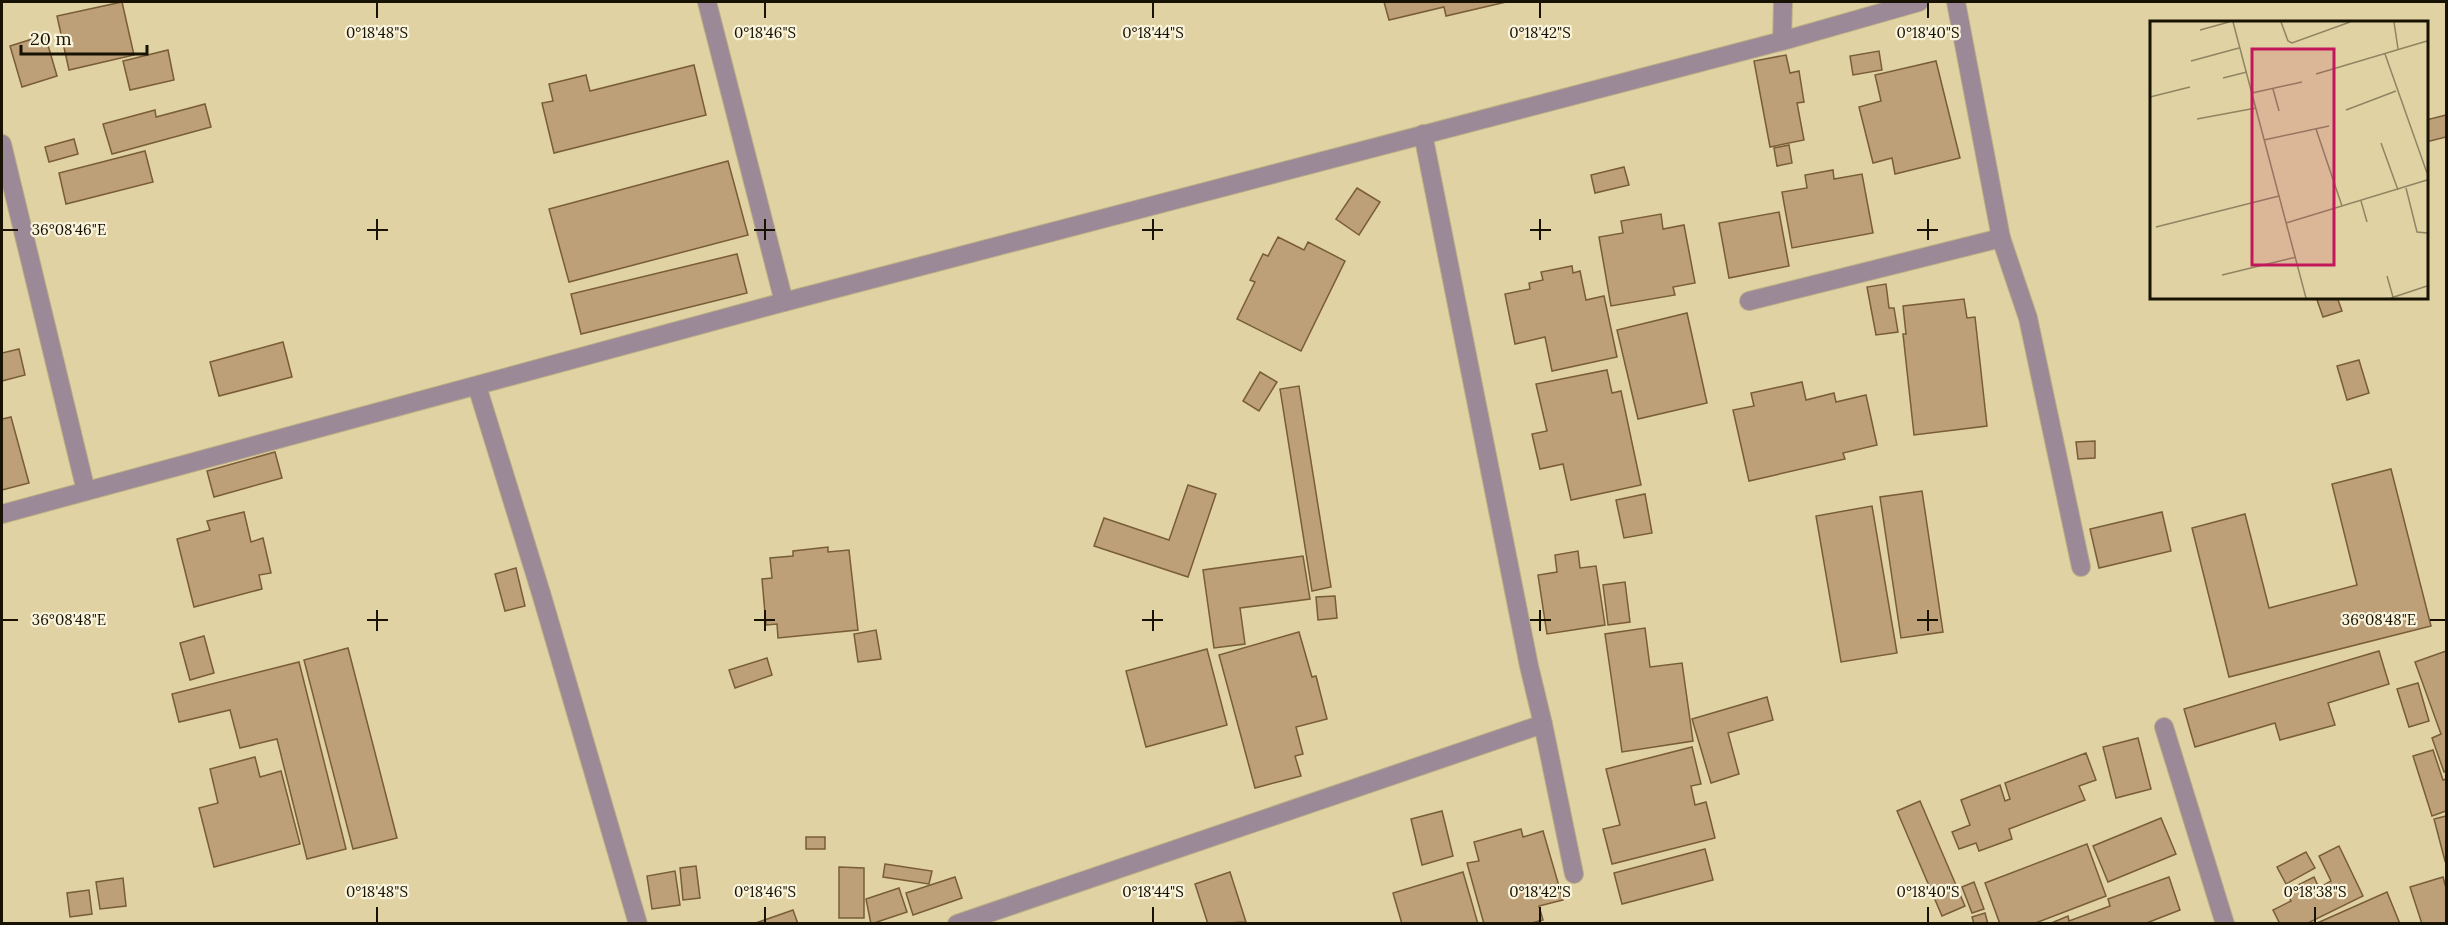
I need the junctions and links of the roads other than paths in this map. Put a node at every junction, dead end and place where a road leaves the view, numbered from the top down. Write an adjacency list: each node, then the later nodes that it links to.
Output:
1 (707, 2): 10 (street)
2 (1783, 2): 5 (street)
3 (1919, 2): 5 (street)
4 (1956, 2): 8 (street)
5 (1782, 41): 6 (street)
6 (1423, 134): 10 (street); 15 (street)
7 (2, 144): 12 (street)
8 (2001, 238): 9 (street); 14 (street)
9 (1749, 301)
10 (784, 302): 11 (street)
11 (477, 386): 12 (street); 18 (street)
12 (86, 491): 13 (street)
13 (2, 514)
14 (2081, 567)
15 (1543, 724): 17 (street); 19 (street)
16 (2164, 727): 20 (street)
17 (1574, 874)
18 (638, 924)
19 (957, 924)
20 (2225, 924)

